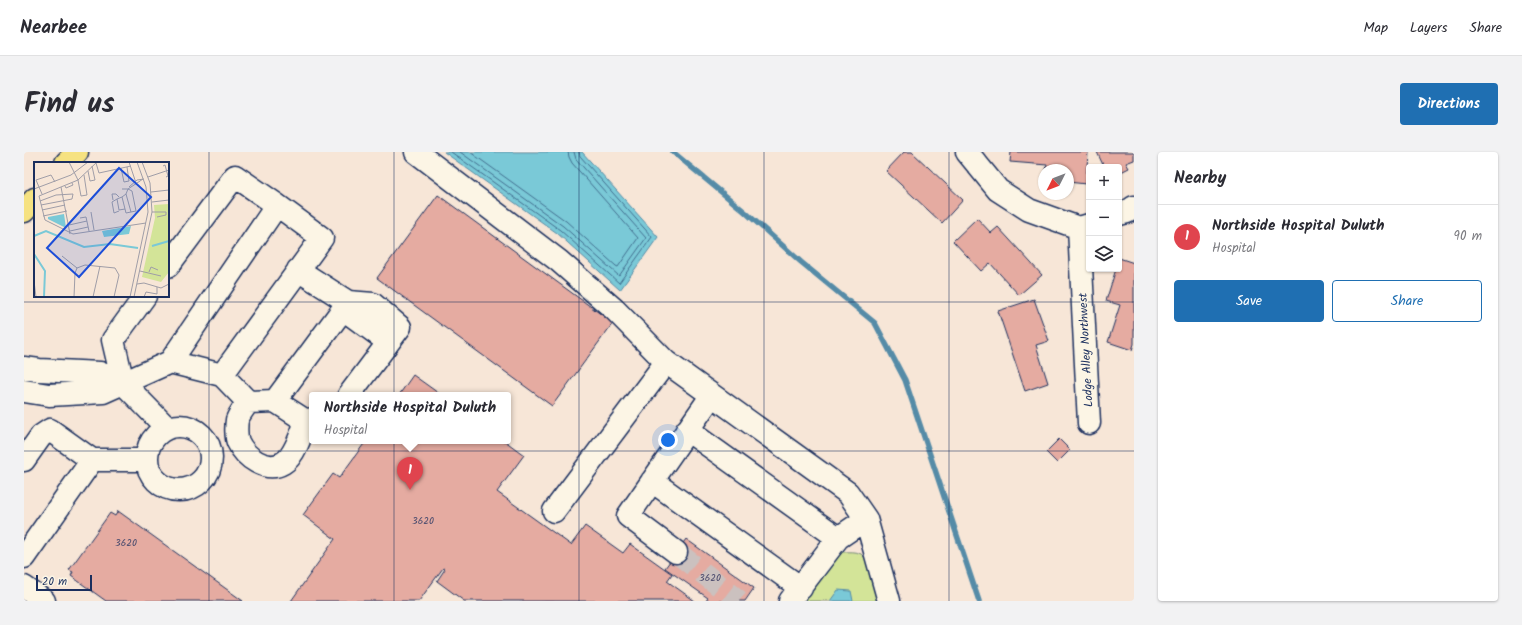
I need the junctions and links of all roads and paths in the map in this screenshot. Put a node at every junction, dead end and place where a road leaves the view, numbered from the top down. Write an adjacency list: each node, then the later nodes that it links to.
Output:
1 (77, 152): 4 (highway)
2 (416, 152): 16 (street)
3 (967, 152): 10 (street)
4 (67, 162)
5 (34, 200): 8 (highway)
6 (277, 205): 11 (street); 12 (street); 15 (street)
7 (1134, 207): 9 (street)
8 (24, 211)
9 (1122, 213)
10 (1084, 227): 26 (street, Lodge Alley Northwest)
11 (169, 265)
12 (298, 270): 14 (street); 18 (street)
13 (144, 297): 19 (street)
14 (345, 306): 21 (street); 24 (street)
15 (170, 362): 18 (street); 19 (street)
16 (666, 362): 22 (street); 33 (street)
17 (24, 368): 19 (street)
18 (222, 375): 23 (street)
19 (123, 383): 20 (street); 27 (street)
20 (24, 391)
21 (351, 392)
22 (712, 395): 28 (street); 34 (street)
23 (248, 402): 24 (street); 25 (street)
24 (275, 402): 25 (street)
25 (309, 420)
26 (1089, 423)
27 (167, 428): 31 (street); 31 (street)
28 (687, 430): 32 (street); 35 (street)
29 (24, 460): 30 (street)
30 (92, 460): 31 (street); 37 (street)
31 (147, 460)
32 (652, 481): 36 (street); 39 (street)
33 (554, 512)
34 (866, 519): 35 (street); 41 (street)
35 (838, 538): 39 (street)
36 (676, 552)
37 (24, 557)
38 (24, 587): 40 (street)
39 (795, 594)
40 (44, 601)
41 (889, 601)

